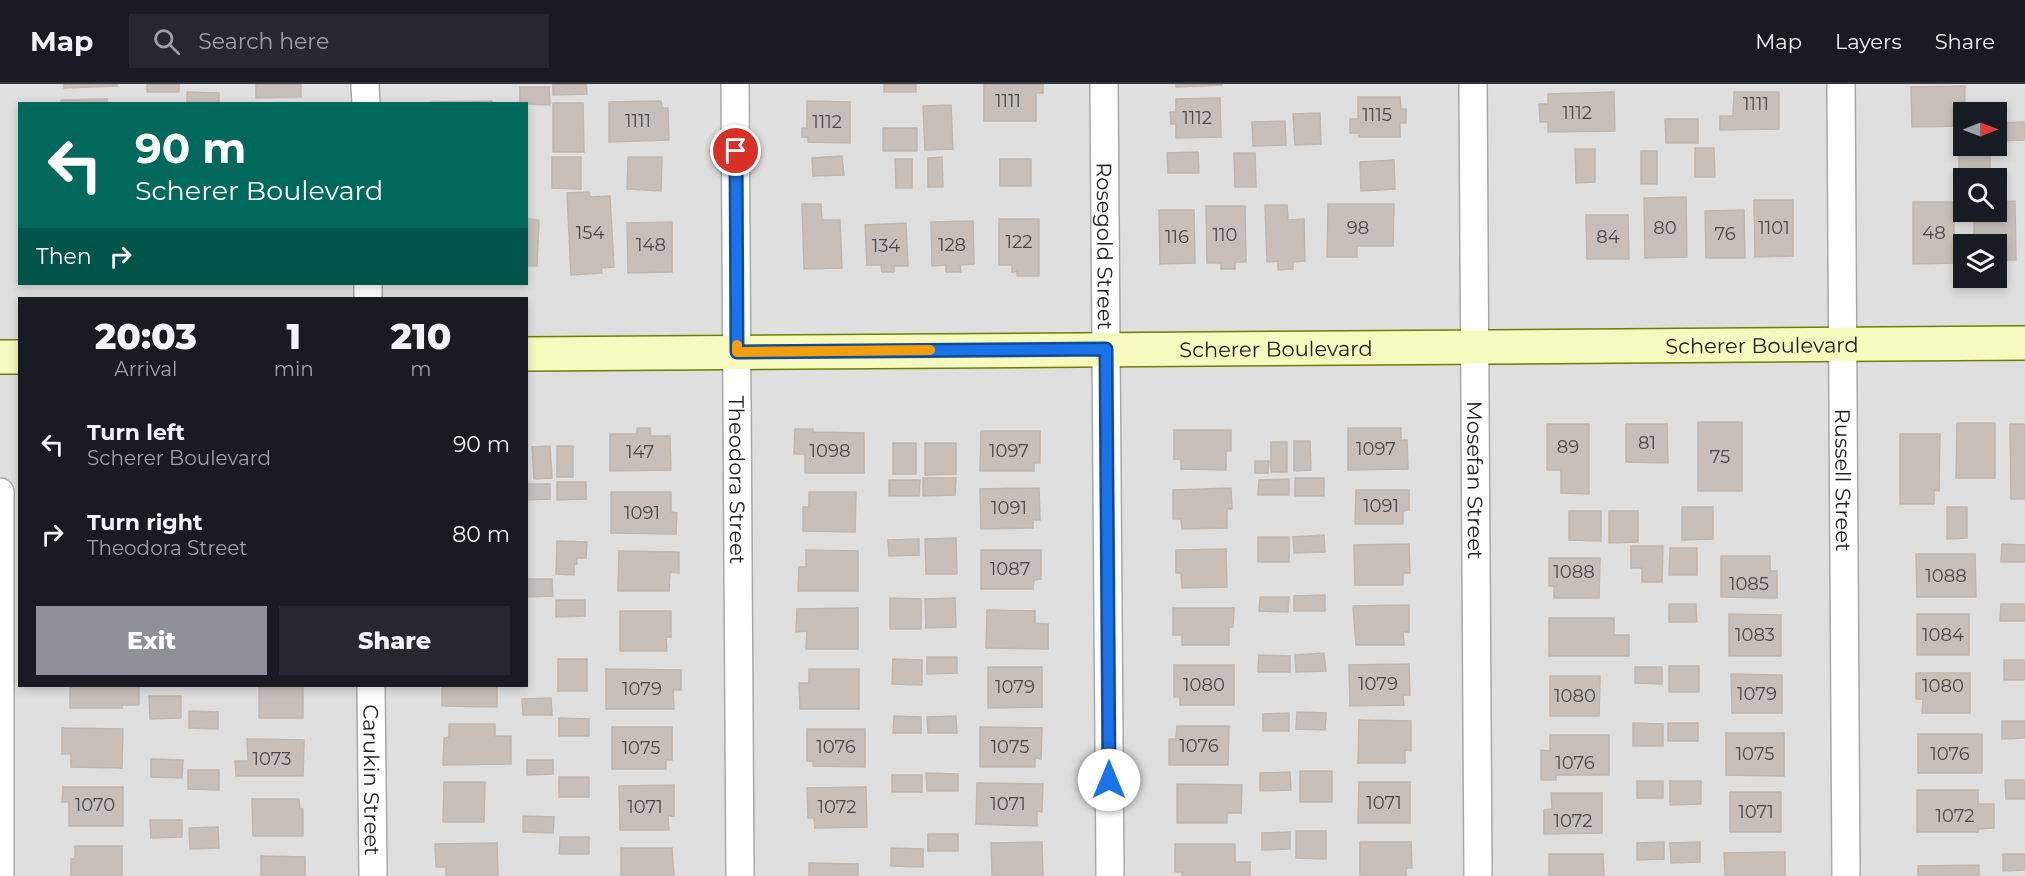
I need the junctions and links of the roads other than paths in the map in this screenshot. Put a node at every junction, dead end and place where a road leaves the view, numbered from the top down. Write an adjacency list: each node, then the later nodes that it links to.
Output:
1 (365, 84): 6 (street)
2 (735, 84): 11 (street, Theodora Street)
3 (1104, 84): 10 (street, Rosegold Street)
4 (1473, 84): 9 (street, Mosefan Street)
5 (1840, 84): 8 (street, Russell Street)
6 (366, 102)
7 (2025, 343): 8 (street, Scherer Boulevard)
8 (1842, 344): 9 (street, Scherer Boulevard); 22 (street, Russell Street)
9 (1475, 347): 10 (street, Scherer Boulevard); 21 (street, Mosefan Street)
10 (1106, 349): 11 (street, Scherer Boulevard); 20 (street, Rosegold Street)
11 (737, 352): 12 (street, Scherer Boulevard); 19 (street, Theodora Street)
12 (528, 354)
13 (0, 357): 14 (street)
14 (18, 357)
15 (0, 492): 17 (street)
16 (371, 687): 18 (street, Carukin Street)
17 (0, 876)
18 (373, 876)
19 (740, 876)
20 (1110, 876)
21 (1478, 876)
22 (1846, 876)

